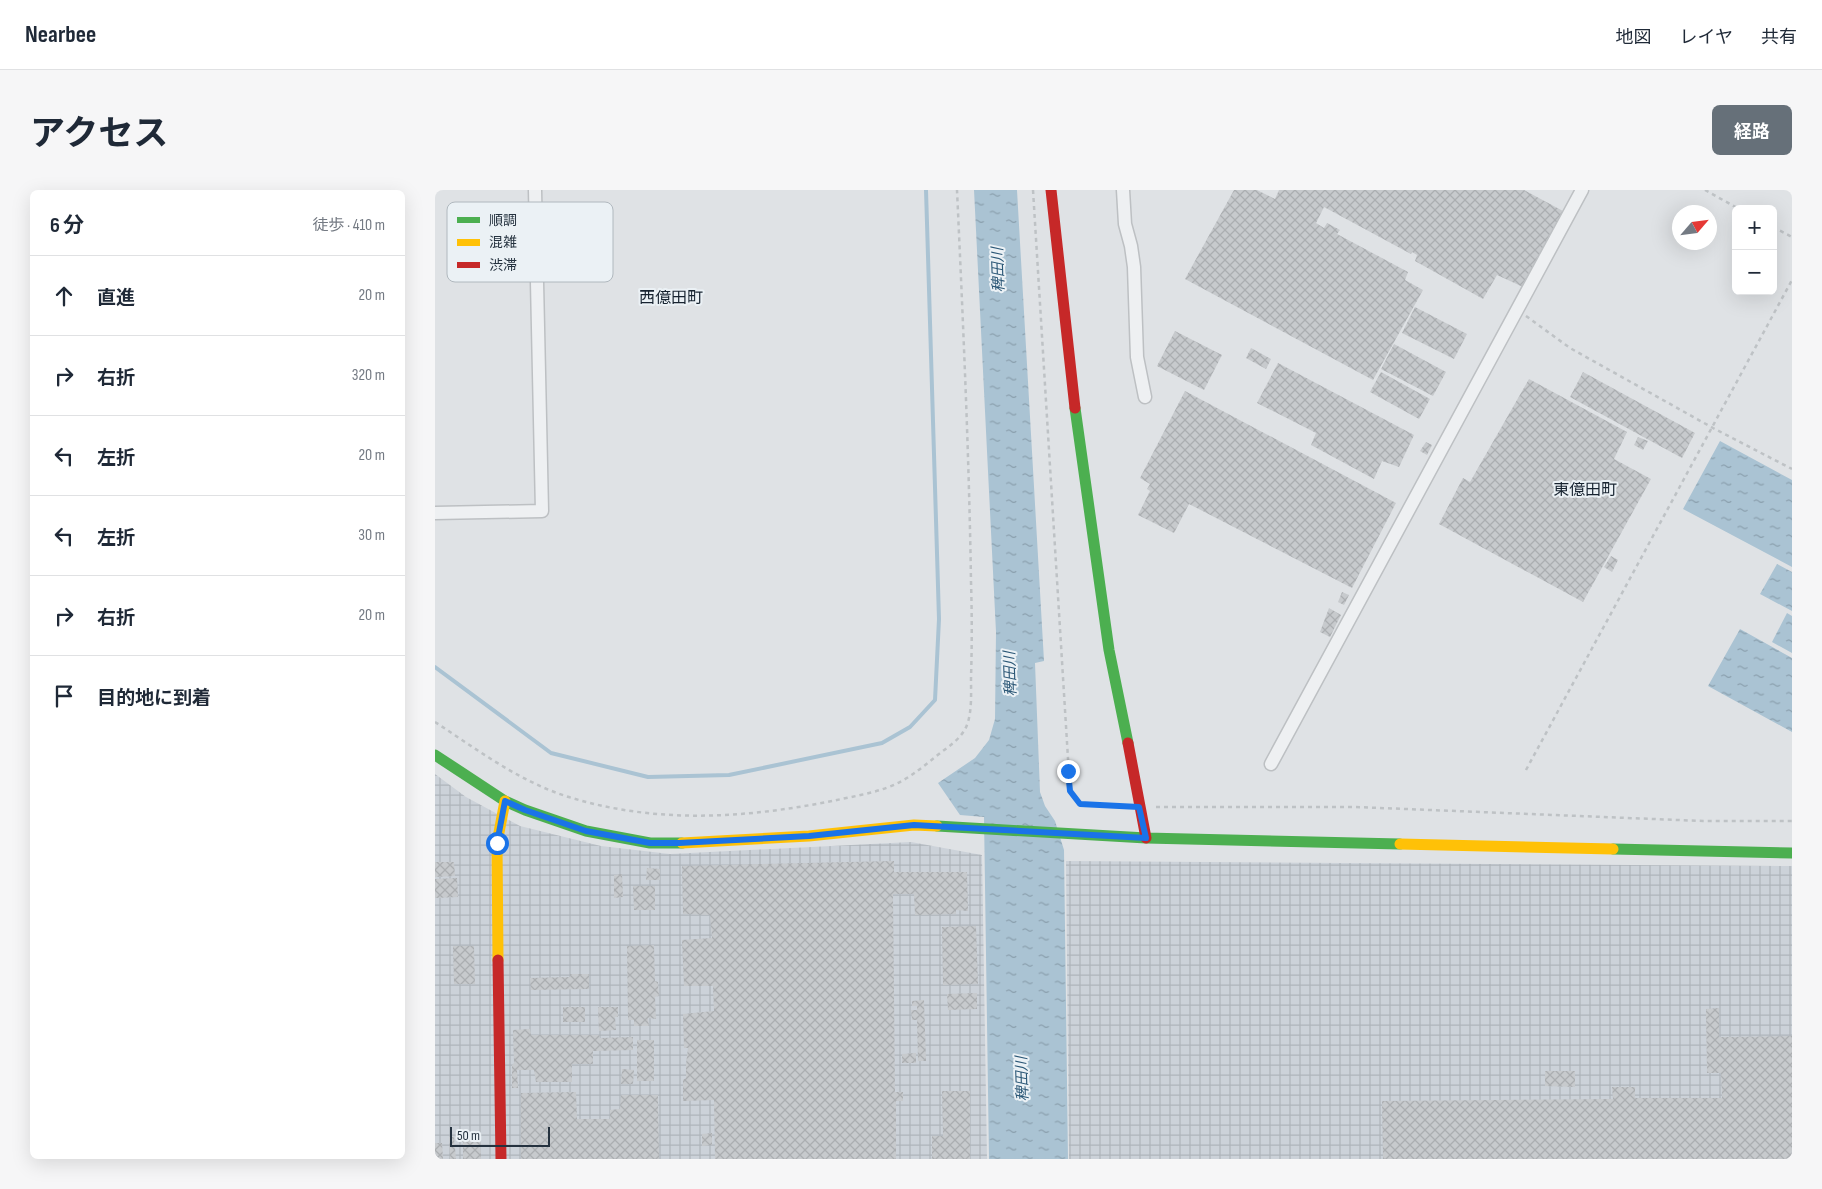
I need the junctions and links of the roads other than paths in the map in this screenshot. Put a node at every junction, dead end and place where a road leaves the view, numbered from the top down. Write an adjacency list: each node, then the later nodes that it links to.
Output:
1 (1051, 190): 10 (street)
2 (1123, 190): 5 (street)
3 (1582, 190): 8 (street)
4 (537, 282): 6 (street)
5 (1145, 398)
6 (435, 513)
7 (435, 755): 9 (street)
8 (1271, 764)
9 (505, 801): 10 (street); 12 (street)
10 (1146, 838): 11 (street)
11 (1792, 853)
12 (501, 1159)

